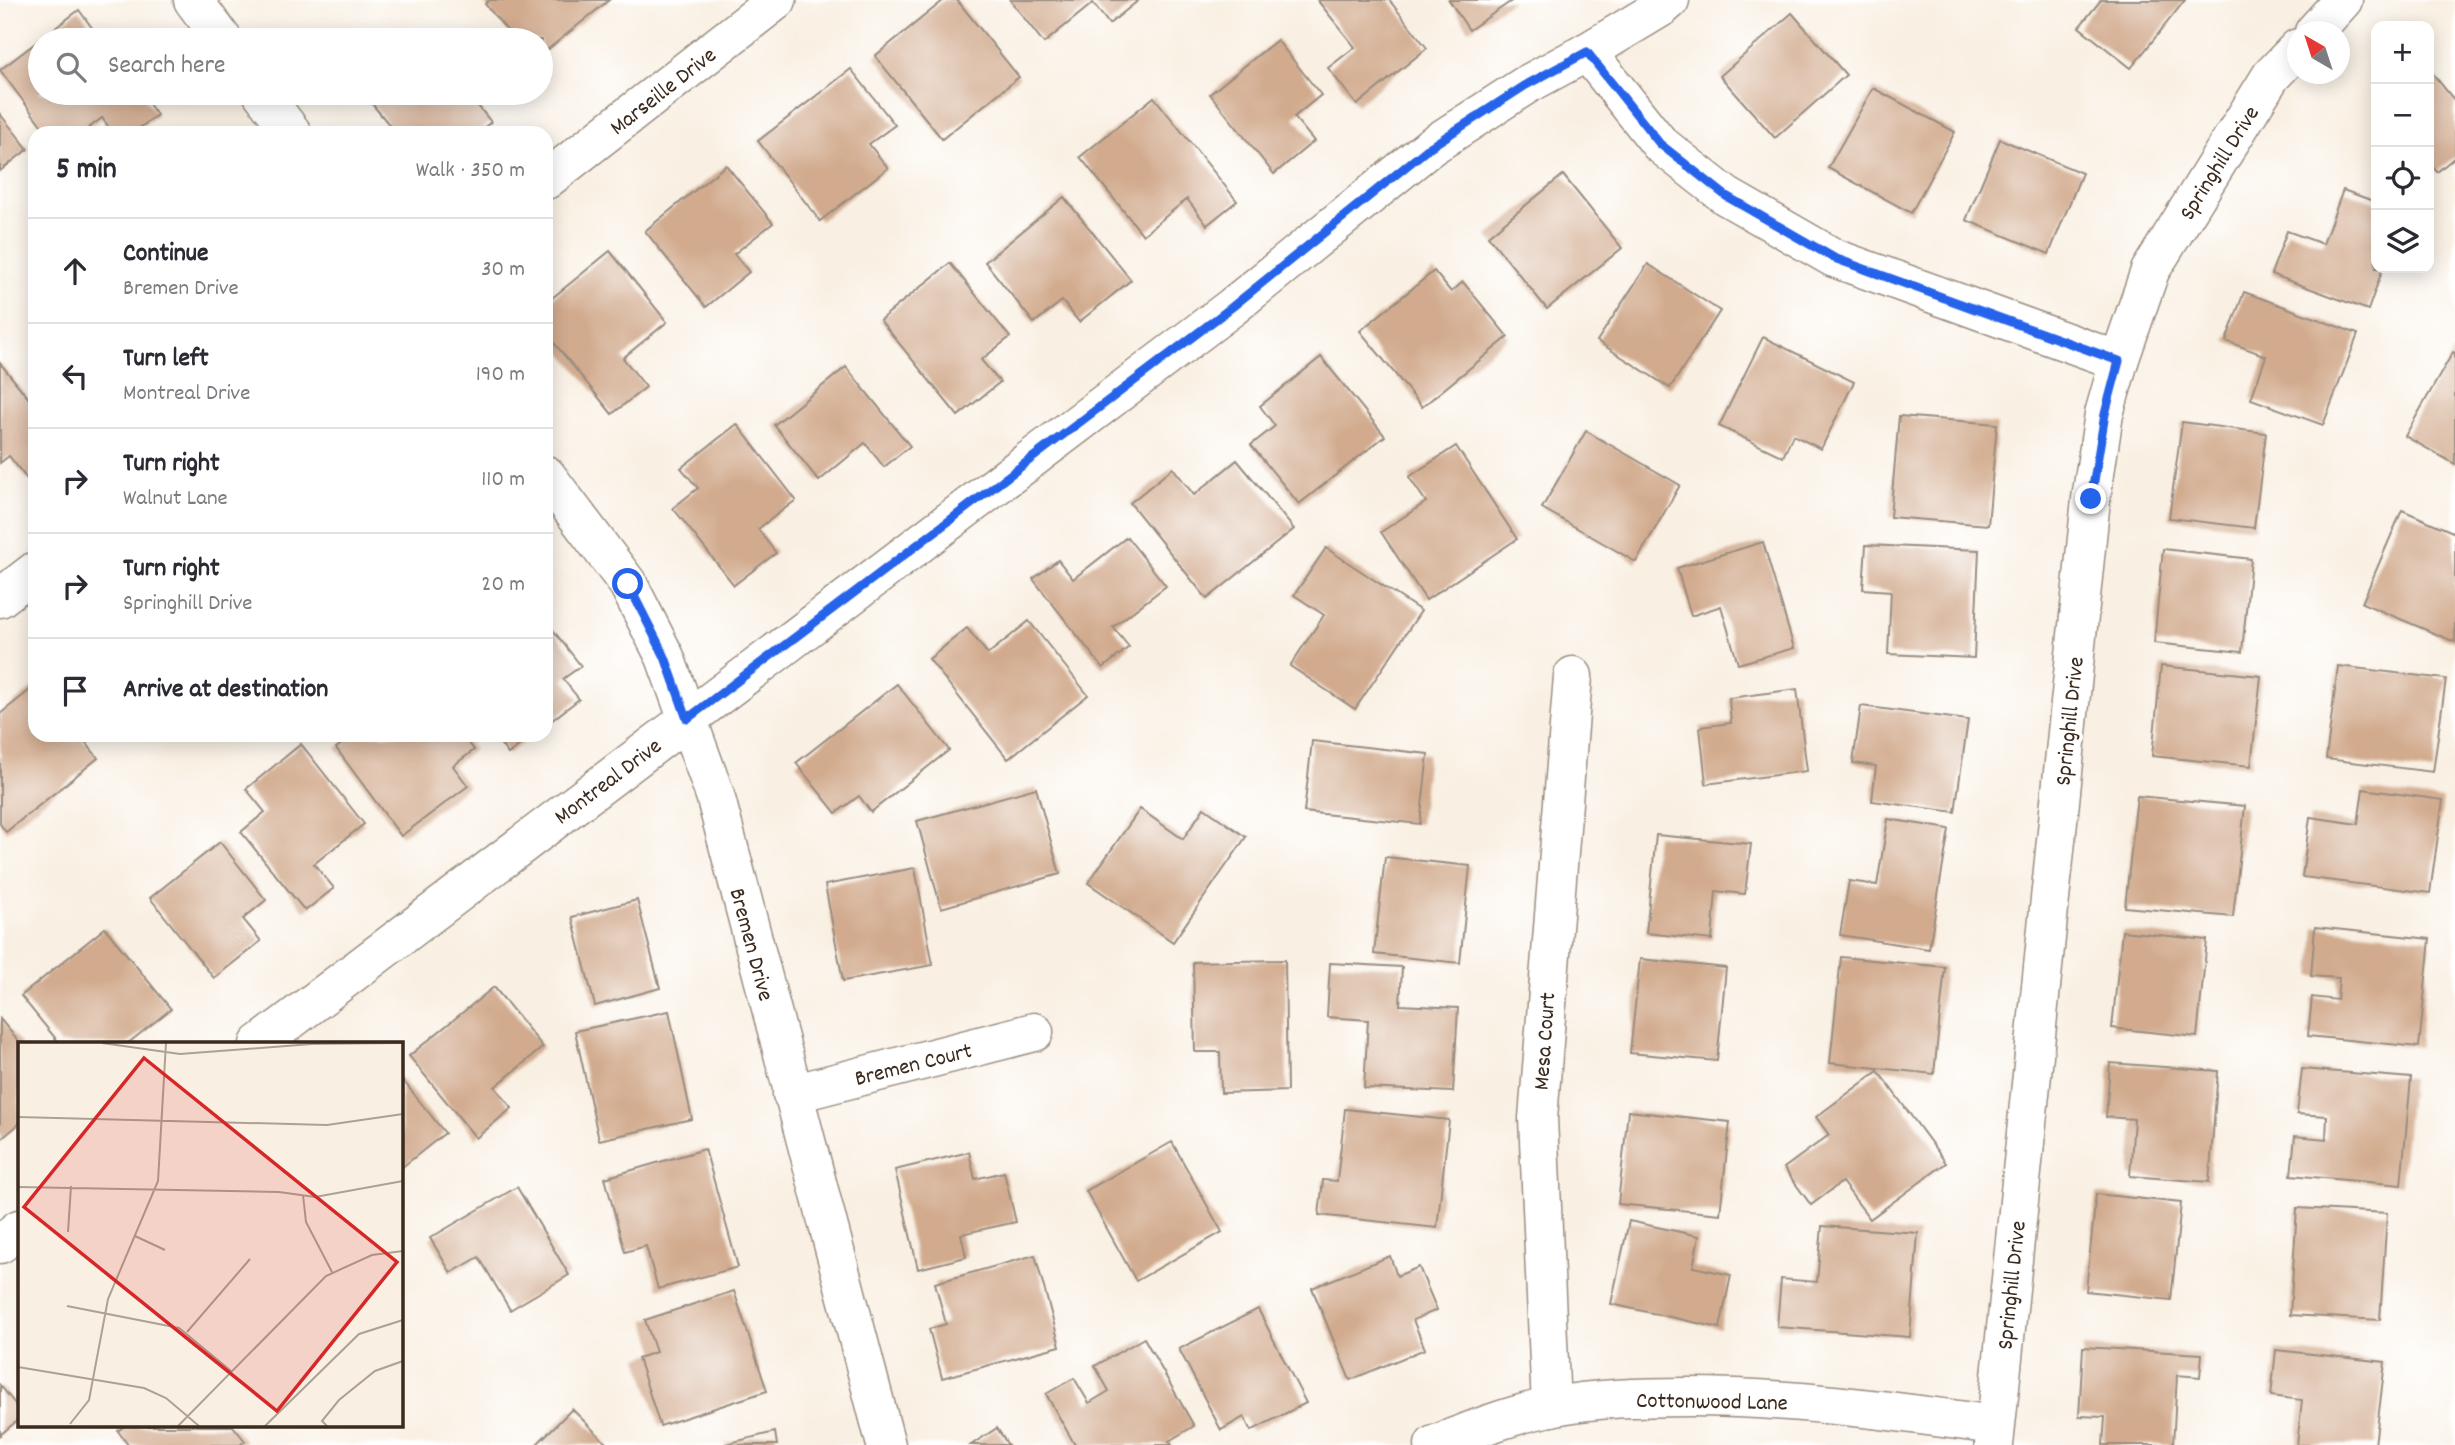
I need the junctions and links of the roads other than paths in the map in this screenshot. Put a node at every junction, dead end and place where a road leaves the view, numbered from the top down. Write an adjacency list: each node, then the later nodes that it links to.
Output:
1 (193, 0): 6 (street)
2 (777, 0): 11 (street, Marseille Drive)
3 (1670, 0): 7 (street, Montreal Drive)
4 (2343, 0): 5 (street)
5 (2324, 21)
6 (214, 28)
7 (1587, 52): 12 (street); 17 (street, Montreal Drive)
8 (2287, 60): 12 (street, Springhill Drive)
9 (271, 105): 10 (street)
10 (287, 126)
11 (553, 175)
12 (2119, 361): 24 (street, Springhill Drive)
13 (553, 484): 17 (street, Bremen Drive)
14 (28, 576): 15 (street)
15 (0, 598)
16 (1573, 676): 23 (street, Mesa Court)
17 (687, 719): 19 (street, Montreal Drive); 20 (street, Bremen Drive)
18 (1034, 1032): 20 (street, Bremen Court)
19 (262, 1042)
20 (792, 1094): 25 (street, Bremen Drive)
21 (18, 1230): 22 (street)
22 (0, 1244)
23 (1551, 1407): 24 (street, Cottonwood Lane); 26 (street, Cottonwood Lane)
24 (1995, 1435)
25 (886, 1445)
26 (1434, 1445)

